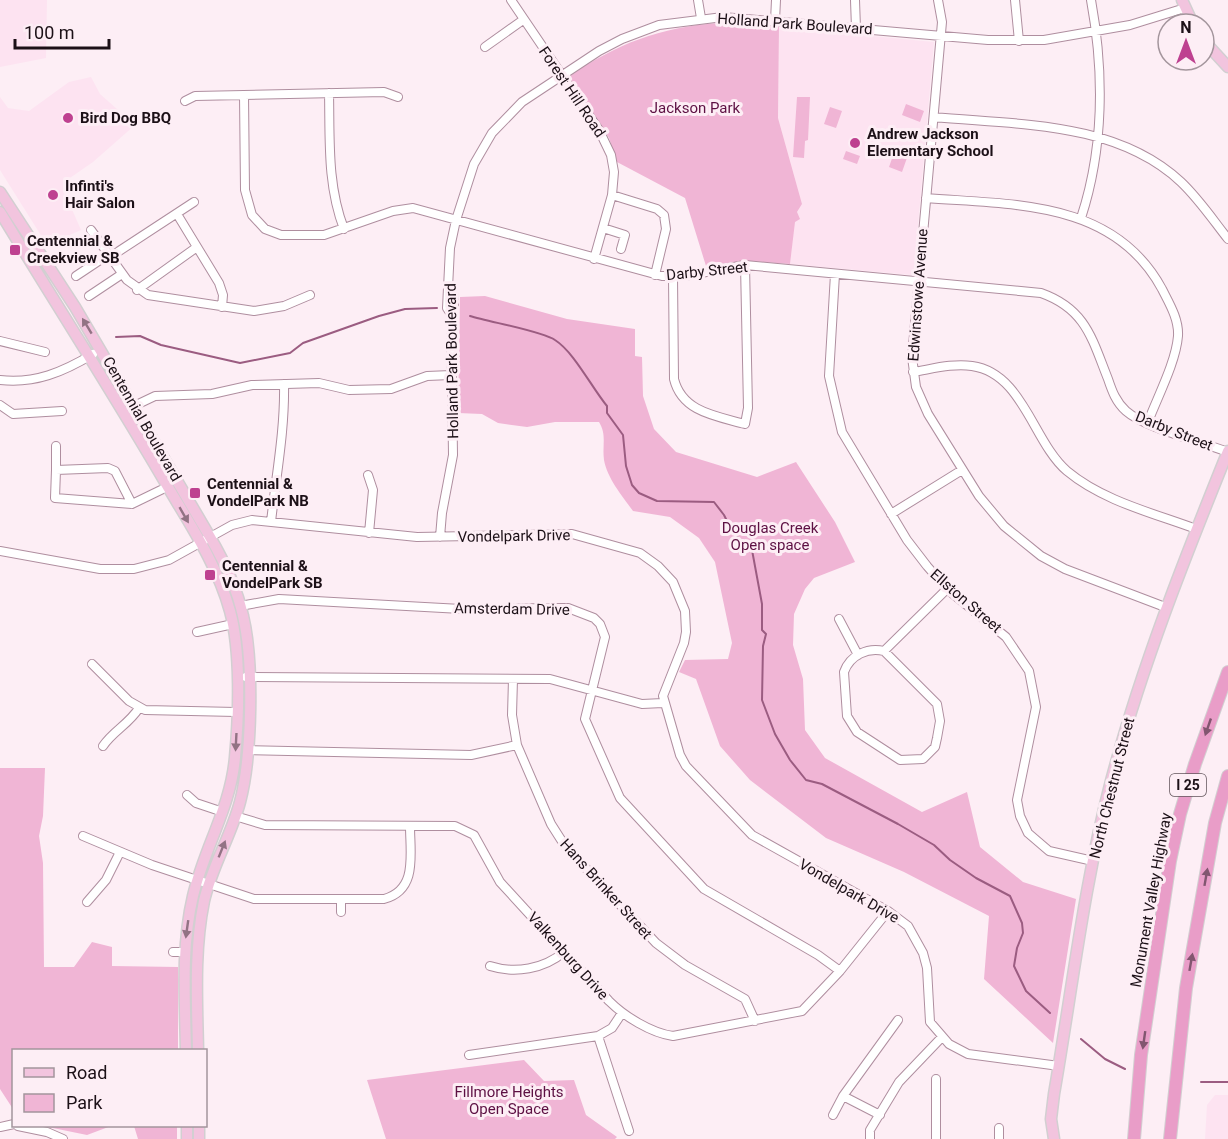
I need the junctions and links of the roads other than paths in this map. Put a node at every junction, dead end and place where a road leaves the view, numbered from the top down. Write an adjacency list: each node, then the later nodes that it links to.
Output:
1 (511, 0): 10 (street, Forest Hill Road)
2 (698, 0): 9 (street)
3 (776, 0): 11 (street)
4 (855, 0): 12 (street)
5 (938, 0): 14 (street, Edwinstowe Avenue)
6 (1015, 0): 15 (street)
7 (1090, 0): 13 (street)
8 (1183, 4): 13 (street, Holland Park Boulevard)
9 (701, 18): 11 (street, Holland Park Boulevard); 19 (street, Holland Park Boulevard)
10 (523, 20): 16 (street); 19 (street, Forest Hill Road)
11 (775, 21): 12 (street, Holland Park Boulevard)
12 (856, 28): 14 (street, Holland Park Boulevard)
13 (1097, 32): 15 (street, Holland Park Boulevard); 25 (street)
14 (941, 36): 15 (street, Holland Park Boulevard); 24 (street, Edwinstowe Avenue)
15 (1019, 41)
16 (485, 48)
17 (1216, 54): 18 (main road)
18 (1228, 67)
19 (561, 76): 27 (street, Forest Hill Road); 33 (street, Holland Park Boulevard)
20 (329, 93): 21 (street); 22 (street); 35 (street)
21 (244, 95): 23 (street); 35 (street, Darby Street)
22 (398, 97)
23 (185, 102)
24 (934, 117): 25 (street); 28 (street, Edwinstowe Avenue)
25 (1096, 137): 32 (street); 37 (street)
26 (0, 192): 56 (main road, Centennial Boulevard, one-way to 26)
27 (612, 195): 34 (street, Forest Hill Road); 47 (street)
28 (926, 198): 32 (street); 50 (street, Edwinstowe Avenue)
29 (194, 202): 31 (street)
30 (0, 212): 58 (main road, Centennial Boulevard)
31 (177, 214): 39 (street); 42 (street)
32 (1081, 218): 66 (street)
33 (456, 220): 35 (street, Darby Street); 38 (street, Darby Street); 60 (street, Holland Park Boulevard)
34 (603, 228): 40 (street); 43 (street, Forest Hill Road)
35 (344, 229)
36 (91, 230): 42 (street)
37 (1228, 239)
38 (541, 244): 41 (street); 43 (street, Darby Street)
39 (197, 247): 51 (street); 54 (street)
40 (621, 249)
41 (538, 255)
42 (110, 256): 45 (street); 48 (street)
43 (594, 259): 47 (street, Darby Street)
44 (745, 265): 46 (street, Darby Street); 49 (street, Darby Street); 49 (street)
45 (122, 274): 51 (street); 53 (street)
46 (835, 274): 50 (street, Darby Street); 74 (street, Ellston Street)
47 (656, 275): 49 (street, Darby Street)
48 (76, 276)
49 (673, 277)
50 (919, 281): 59 (street, Edwinstowe Avenue); 66 (street, Darby Street)
51 (137, 290): 54 (street)
52 (310, 295): 54 (street)
53 (89, 296)
54 (222, 307)
55 (0, 341): 57 (street)
56 (99, 347): 58 (street); 64 (main road, Centennial Boulevard)
57 (45, 352)
58 (90, 355): 61 (street); 72 (main road, Centennial Boulevard)
59 (913, 372): 70 (street, Edwinstowe Avenue); 76 (street)
60 (451, 375): 62 (street); 79 (street, Holland Park Boulevard)
61 (0, 380)
62 (284, 384): 64 (street); 75 (street)
63 (0, 405): 65 (street)
64 (134, 406): 78 (main road, Centennial Boulevard)
65 (62, 411)
66 (1148, 423): 68 (street, Darby Street)
67 (56, 446): 69 (street)
68 (1228, 452): 76 (main road, North Chestnut Street)
69 (56, 470): 73 (street); 73 (street)
70 (962, 470): 74 (street); 84 (street, Edwinstowe Avenue)
71 (368, 475): 77 (street)
72 (167, 487): 73 (street); 80 (main road, Centennial Boulevard, one-way to 80)
73 (132, 504)
74 (891, 514): 82 (street, Ellston Street)
75 (271, 522): 77 (street, Vondelpark Drive); 78 (street, Vondelpark Drive)
76 (1196, 529): 84 (main road, North Chestnut Street)
77 (369, 533): 79 (street, Vondelpark Drive)
78 (210, 537): 80 (street, Vondelpark Drive); 83 (main road, Centennial Boulevard)
79 (440, 537): 96 (street, Vondelpark Drive)
80 (201, 543): 81 (street, Vondelpark Drive); 86 (main road, Centennial Boulevard)
81 (0, 551)
82 (947, 589): 88 (street); 109 (street, Ellston Street)
83 (240, 606): 93 (main road, Centennial Boulevard); 95 (street, Amsterdam Drive)
84 (1165, 607): 109 (main road, North Chestnut Street)
85 (840, 619): 89 (street)
86 (233, 624): 87 (street); 92 (main road, Centennial Boulevard)
87 (197, 632)
88 (884, 651): 89 (street); 89 (street)
89 (858, 655)
90 (92, 664): 97 (street)
91 (1228, 672): 142 (highway, Monument Valley Highway / I 25, one-way to 142)
92 (237, 676): 93 (street); 98 (main road, Centennial Boulevard)
93 (249, 677): 94 (street); 101 (main road, Centennial Boulevard)
94 (513, 679): 95 (street); 99 (street, Hans Brinker Street)
95 (592, 689): 96 (street); 120 (street, Amsterdam Drive)
96 (663, 703): 114 (street, Vondelpark Drive)
97 (139, 708): 98 (street); 100 (street)
98 (236, 712): 104 (main road, Centennial Boulevard, one-way to 104)
99 (517, 745): 101 (street); 123 (street, Hans Brinker Street)
100 (103, 746)
101 (248, 750): 105 (main road, Centennial Boulevard)
102 (1228, 776): 143 (highway, I 25, one-way to 102)
103 (187, 795): 104 (street)
104 (223, 812): 110 (main road, Centennial Boulevard)
105 (235, 816): 106 (street, Valkenburg Drive); 111 (main road, Centennial Boulevard, one-way to 105)
106 (410, 826): 112 (street); 118 (street, Valkenburg Drive)
107 (83, 836): 108 (street)
108 (120, 852): 110 (street); 113 (street)
109 (1093, 861): 129 (main road, North Chestnut Street)
110 (197, 881): 111 (street); 117 (main road, Centennial Boulevard, one-way to 117)
111 (208, 884): 112 (street); 127 (main road, Centennial Boulevard)
112 (341, 899): 115 (street)
113 (87, 902)
114 (888, 911): 120 (street, Valkenburg Drive); 125 (street, Vondelpark Drive)
115 (341, 912)
116 (173, 952): 117 (street)
117 (185, 952): 126 (main road, Centennial Boulevard)
118 (564, 952): 119 (street); 121 (street, Valkenburg Drive)
119 (490, 966)
120 (840, 971): 123 (street, Valkenburg Drive)
121 (622, 1013): 123 (street, Valkenburg Drive); 124 (street)
122 (898, 1020): 131 (street)
123 (755, 1021)
124 (598, 1036): 128 (street); 136 (street)
125 (942, 1037): 129 (street, Vondelpark Drive); 132 (street)
126 (186, 1049)
127 (198, 1049)
128 (469, 1055)
129 (1059, 1066): 141 (main road, North Chestnut Street)
130 (936, 1079): 139 (street)
131 (843, 1096): 132 (street); 133 (street)
132 (880, 1114): 138 (street)
133 (833, 1115)
134 (26, 1127): 137 (street)
135 (999, 1128): 140 (street)
136 (629, 1131)
137 (63, 1139)
138 (870, 1139)
139 (936, 1139)
140 (999, 1139)
141 (1054, 1139)
142 (1134, 1139)
143 (1170, 1139)

